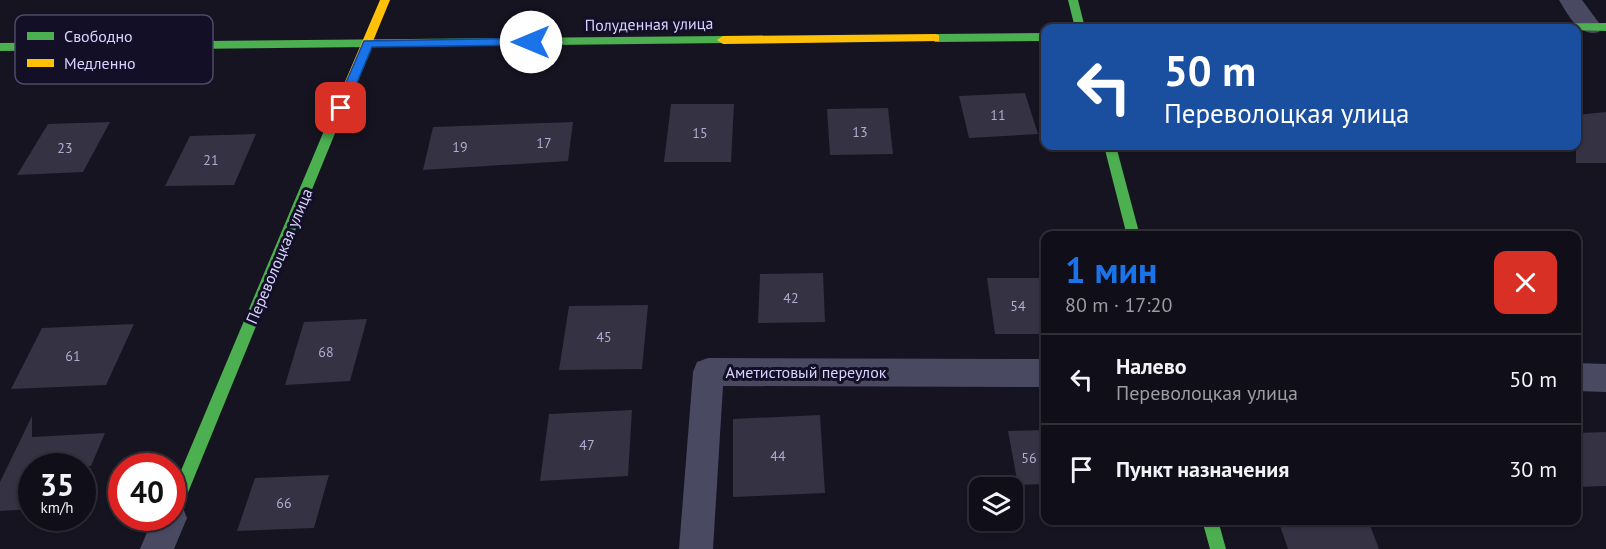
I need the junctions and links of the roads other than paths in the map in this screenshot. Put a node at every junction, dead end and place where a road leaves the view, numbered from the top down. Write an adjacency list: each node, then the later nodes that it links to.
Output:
1 (385, 0): 8 (street, Переволоцкая улица)
2 (1073, 0): 4 (street)
3 (1569, 0): 6 (street)
4 (1079, 24)
5 (1581, 27): 6 (street)
6 (1599, 27)
7 (1041, 37): 8 (street, Полуденная улица)
8 (368, 44): 9 (street, Полуденная улица); 17 (street, Переволоцкая улица)
9 (213, 45)
10 (0, 47): 11 (street, Полуденная улица)
11 (15, 47)
12 (1111, 150): 13 (street)
13 (1133, 231)
14 (1041, 373): 21 (street, Аметистовый переулок)
15 (1581, 377): 16 (street)
16 (1606, 378)
17 (186, 479)
18 (1211, 525): 22 (street)
19 (165, 531): 20 (street)
20 (157, 549)
21 (696, 549)
22 (1218, 549)

